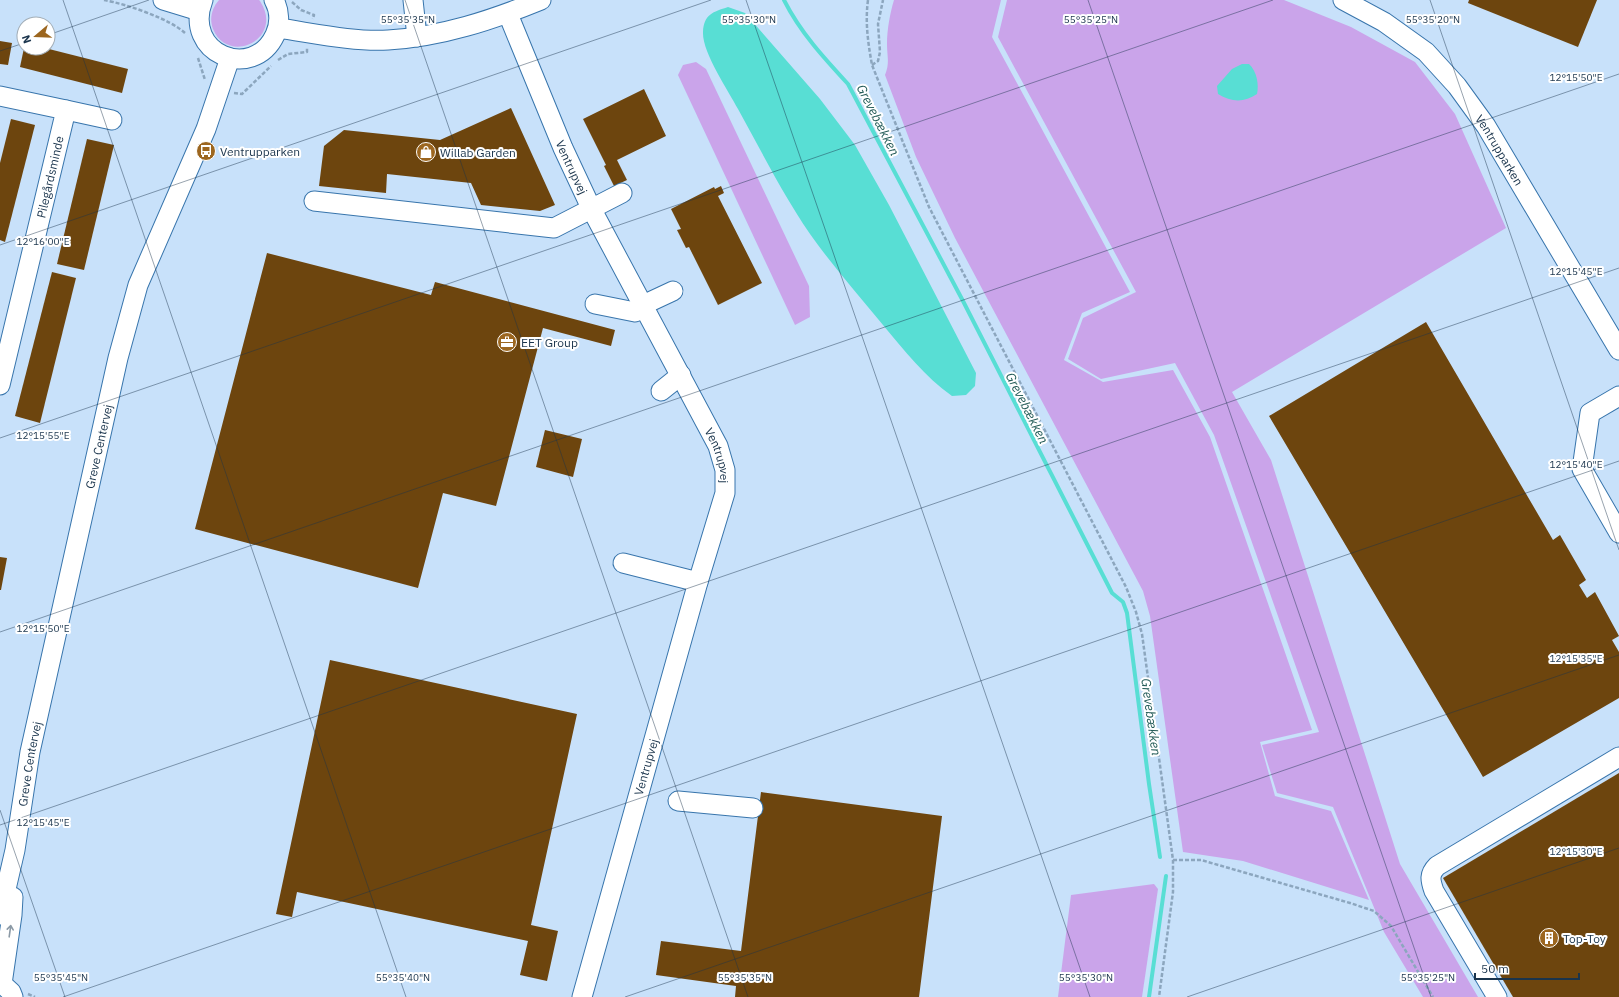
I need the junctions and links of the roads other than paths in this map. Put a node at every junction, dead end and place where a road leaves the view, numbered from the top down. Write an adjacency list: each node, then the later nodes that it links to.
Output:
1 (163, 0): 6 (street)
2 (274, 0): 8 (street)
3 (413, 0): 9 (street)
4 (541, 0): 7 (street)
5 (1343, 0): 20 (street, Ventrupparken)
6 (201, 5): 10 (street)
7 (508, 14): 9 (street); 16 (street, Ventrupvej)
8 (278, 28): 9 (street); 10 (street)
9 (417, 37)
10 (230, 58): 31 (street, Greve Centervej)
11 (0, 96): 12 (street)
12 (66, 110): 13 (street); 22 (street, Pilegårdsminde)
13 (112, 120)
14 (622, 193): 16 (street)
15 (314, 201): 16 (street)
16 (592, 210): 19 (street, Ventrupvej)
17 (673, 291): 19 (street)
18 (595, 304): 19 (street)
19 (644, 306): 21 (street, Ventrupvej)
20 (1617, 342)
21 (681, 375): 23 (street); 27 (street, Ventrupvej)
22 (0, 385)
23 (661, 391)
24 (1619, 396): 25 (street)
25 (1619, 533)
26 (623, 563): 27 (street)
27 (698, 582): 34 (street, Ventrupvej)
28 (1619, 757): 35 (street)
29 (678, 801): 30 (street)
30 (753, 808)
31 (15, 850): 32 (street, Greve Centervej); 33 (street, Greve Centervej, one-way to 31)
32 (0, 915)
33 (5, 988)
34 (582, 997)
35 (1497, 997)

